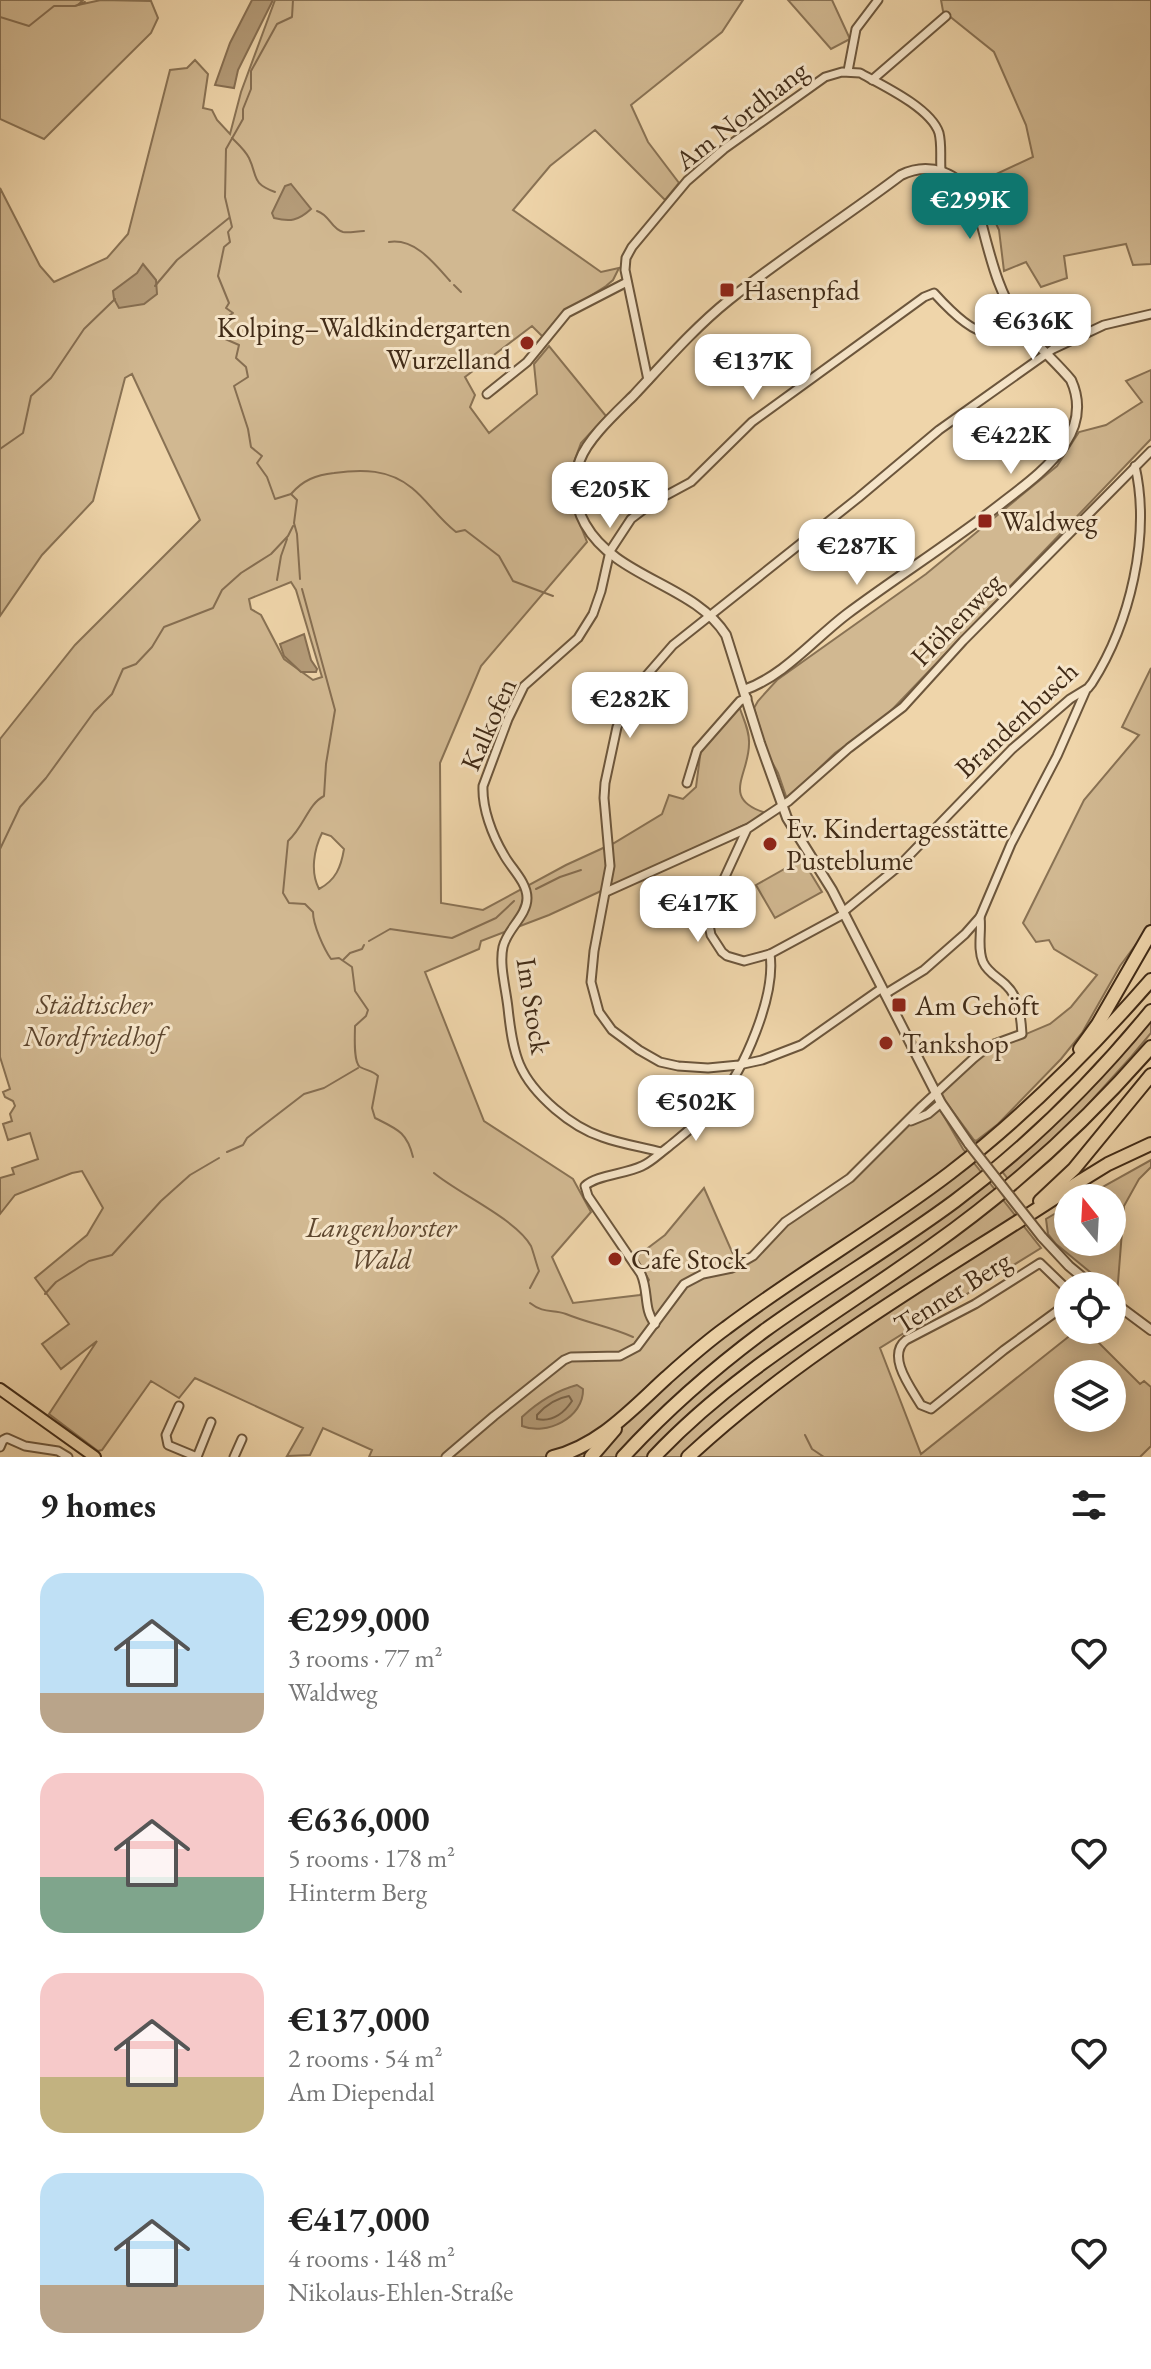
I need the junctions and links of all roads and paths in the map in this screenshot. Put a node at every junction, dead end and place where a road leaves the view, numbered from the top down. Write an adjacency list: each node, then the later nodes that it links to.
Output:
1 (878, 0): 3 (street, Am Nordhang)
2 (946, 16): 4 (street)
3 (848, 71): 4 (street, Am Nordhang); 6 (street, Am Nordhang)
4 (872, 80): 5 (street, Am Nordhang)
5 (941, 170): 8 (street); 10 (street)
6 (627, 282): 10 (street, Am Nordhang); 11 (street)
7 (1151, 314): 9 (street)
8 (1014, 315): 9 (street); 14 (street)
9 (1046, 353): 15 (street); 17 (street)
10 (648, 380): 14 (street)
11 (487, 394)
12 (1151, 451): 13 (street, Höhenweg)
13 (1135, 466): 16 (street, Brandenbusch); 19 (street, Höhenweg)
14 (610, 551): 15 (street); 24 (street, Kalkofen)
15 (710, 614): 17 (street); 21 (street)
16 (1088, 688): 22 (street, Brandenbusch); 23 (street)
17 (745, 694): 18 (street); 19 (street)
18 (687, 783)
19 (781, 806): 20 (street, Höhenweg); 22 (street)
20 (747, 829): 21 (street, Höhenweg); 26 (street)
21 (606, 888): 31 (street)
22 (843, 913): 26 (street, Brandenbusch); 28 (street)
23 (980, 917): 28 (street); 34 (street)
24 (512, 927): 38 (street, Im Stock)
25 (1151, 932): 33 (highway)
26 (770, 954): 31 (street)
27 (1151, 980): 33 (highway)
28 (884, 991): 31 (street); 34 (street)
29 (1151, 1011): 60 (highway)
30 (1151, 1047): 61 (highway)
31 (739, 1065): 38 (street)
32 (1151, 1075): 39 (highway)
33 (1059, 1077): 49 (highway)
34 (936, 1093): 35 (street); 36 (street)
35 (941, 1103): 36 (street); 40 (street, bridge)
36 (906, 1124): 44 (street)
37 (1151, 1144): 39 (highway)
38 (661, 1152): 44 (street)
39 (1003, 1231): 47 (highway)
40 (1076, 1272)
41 (1054, 1276): 43 (street, Tenner Berg)
42 (1126, 1311): 45 (street)
43 (1054, 1313)
44 (655, 1324): 57 (street)
45 (1151, 1330)
46 (0, 1389): 54 (main road)
47 (752, 1402): 62 (highway); 63 (highway)
48 (179, 1406): 55 (street)
49 (621, 1420): 58 (highway); 59 (highway)
50 (211, 1422): 55 (street)
51 (242, 1439): 56 (street)
52 (0, 1447): 53 (street)
53 (68, 1457)
54 (95, 1457)
55 (197, 1457)
56 (234, 1457)
57 (446, 1457)
58 (553, 1457)
59 (591, 1457)
60 (623, 1457)
61 (654, 1457)
62 (688, 1457)
63 (699, 1457)

